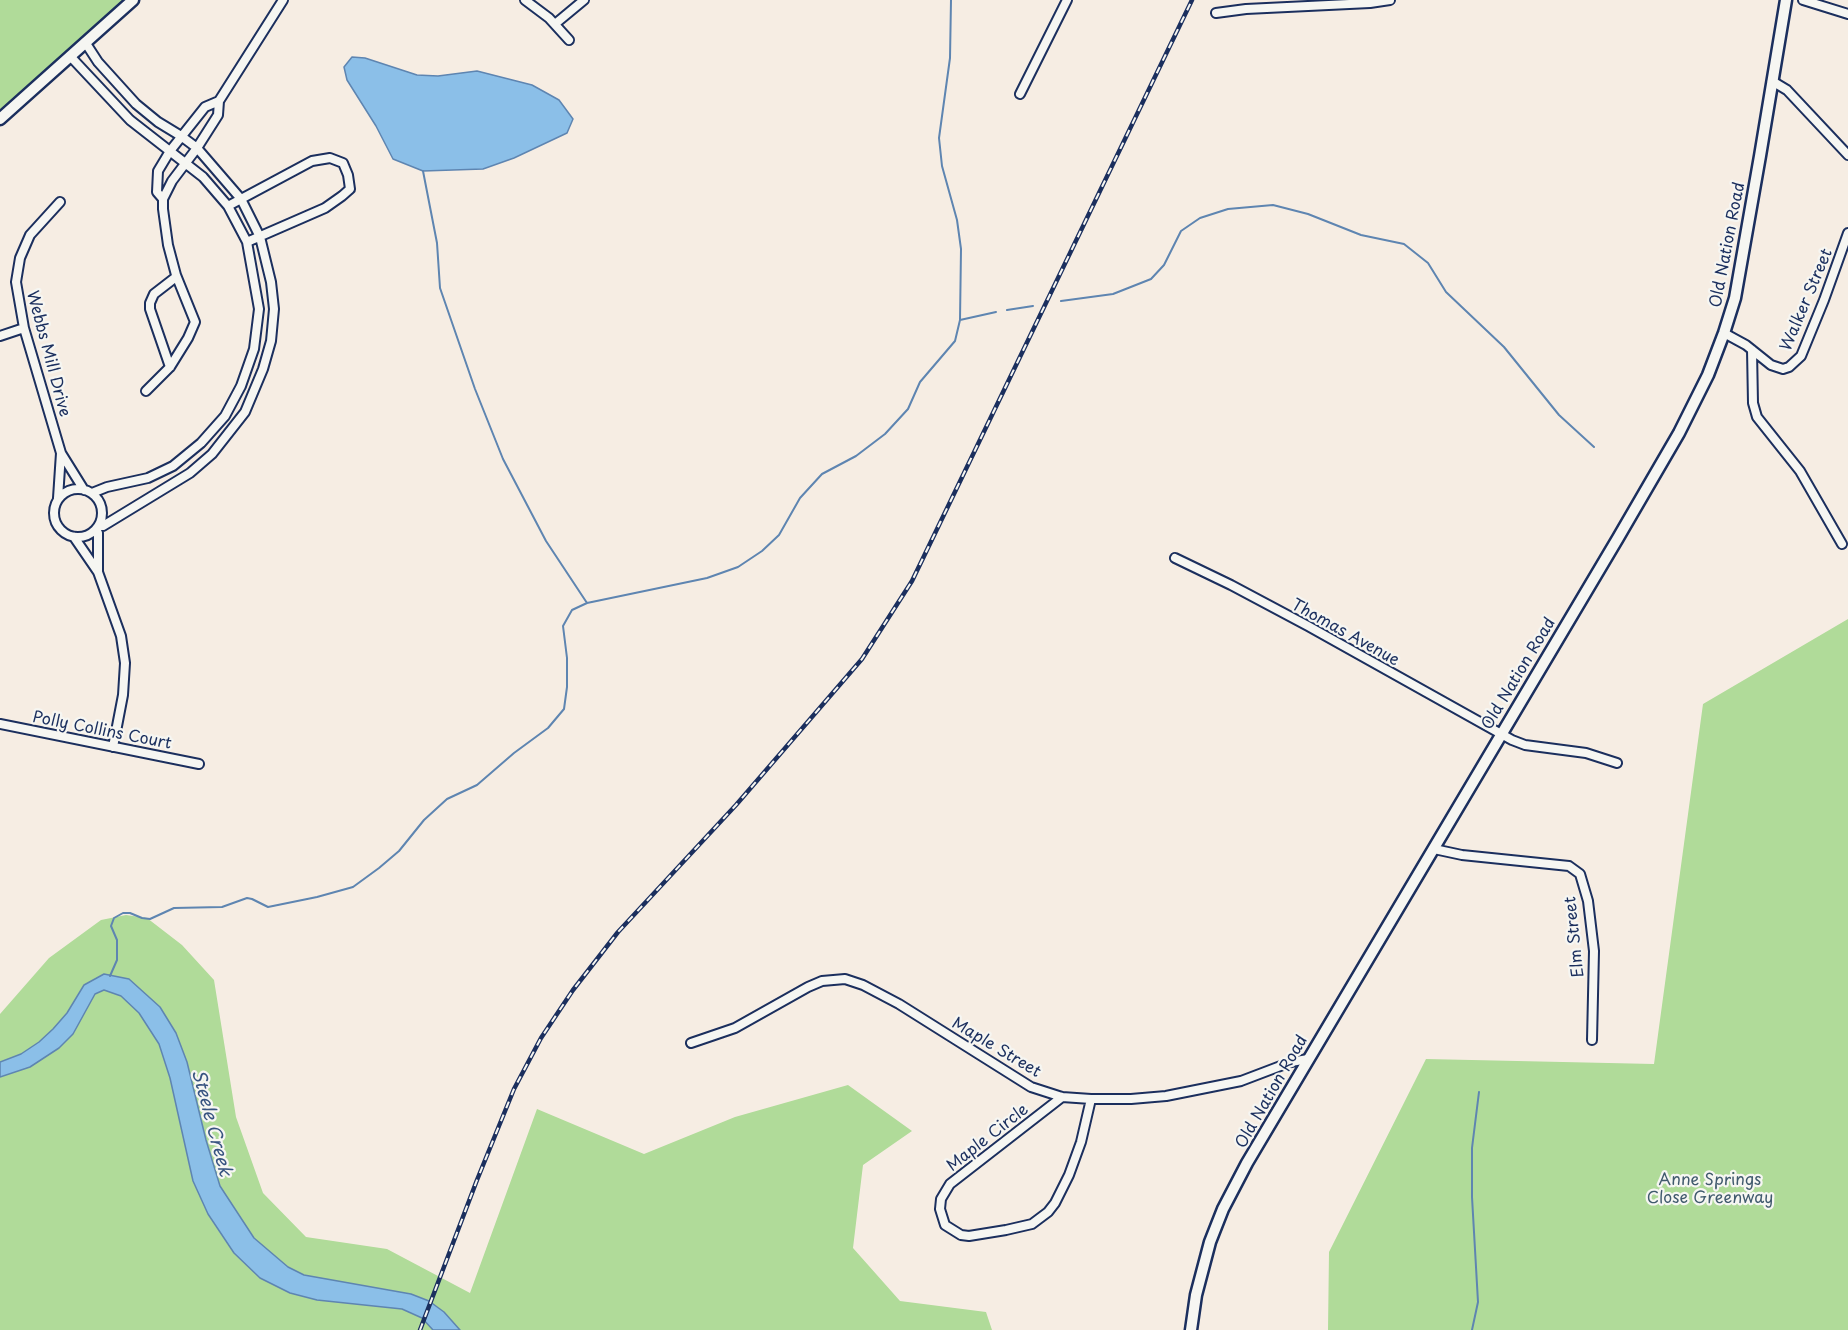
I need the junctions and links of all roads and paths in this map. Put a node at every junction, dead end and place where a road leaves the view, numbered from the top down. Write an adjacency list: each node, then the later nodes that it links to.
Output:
1 (133, 0): 13 (main road)
2 (283, 0): 17 (street)
3 (525, 0): 11 (street)
4 (584, 0): 11 (street)
5 (1067, 0): 16 (street)
6 (1390, 0): 9 (street)
7 (1786, 0): 15 (main road, Old Nation Road)
8 (1803, 0): 10 (street)
9 (1216, 13)
10 (1848, 14)
11 (555, 24): 12 (street)
12 (569, 40)
13 (85, 42): 14 (main road); 19 (street)
14 (70, 56): 18 (main road); 21 (street)
15 (1772, 81): 22 (street); 33 (main road, Old Nation Road)
16 (1020, 94)
17 (219, 101): 19 (street); 20 (street)
18 (0, 119)
19 (182, 136): 20 (street); 21 (street)
20 (197, 148): 23 (street); 25 (street)
21 (170, 151): 23 (street); 24 (street)
22 (1848, 155)
23 (185, 163): 24 (street); 27 (street)
24 (163, 199): 31 (street)
25 (241, 199): 27 (street); 29 (street); 29 (street)
26 (60, 202): 32 (street, Webbs Mill Drive)
27 (228, 206): 30 (street)
28 (1848, 233): 36 (street, Walker Street)
29 (260, 237): 30 (street); 37 (street)
30 (248, 242): 35 (street)
31 (176, 277): 38 (street); 38 (street)
32 (24, 328): 34 (street); 40 (street, Webbs Mill Drive)
33 (1724, 333): 36 (street, Walker Street); 49 (main road, Old Nation Road)
34 (0, 336)
35 (254, 350): 37 (street); 41 (street)
36 (1752, 350): 45 (street)
37 (268, 352): 43 (street)
38 (170, 367): 39 (street)
39 (147, 391)
40 (61, 453): 41 (street, Webbs Mill Drive); 42 (street, Webbs Mill Drive)
41 (88, 491): 42 (street); 43 (street)
42 (58, 498): 44 (street)
43 (98, 528): 44 (street); 47 (street)
44 (74, 537): 47 (street)
45 (1842, 544)
46 (1175, 558): 49 (street, Thomas Avenue)
47 (98, 572): 50 (street)
48 (0, 724): 50 (street, Polly Collins Court)
49 (1501, 734): 51 (street, Thomas Avenue); 53 (main road, Old Nation Road)
50 (113, 747): 52 (street, Polly Collins Court)
51 (1617, 763)
52 (199, 764)
53 (1434, 849): 54 (street, Elm Street); 56 (main road, Old Nation Road)
54 (1592, 1040)
55 (691, 1043): 57 (street, Maple Street)
56 (1308, 1059): 58 (street, Maple Street); 59 (main road, Old Nation Road)
57 (1062, 1097): 58 (street, Maple Street); 58 (street, Maple Circle)
58 (1091, 1099)
59 (1191, 1330)

